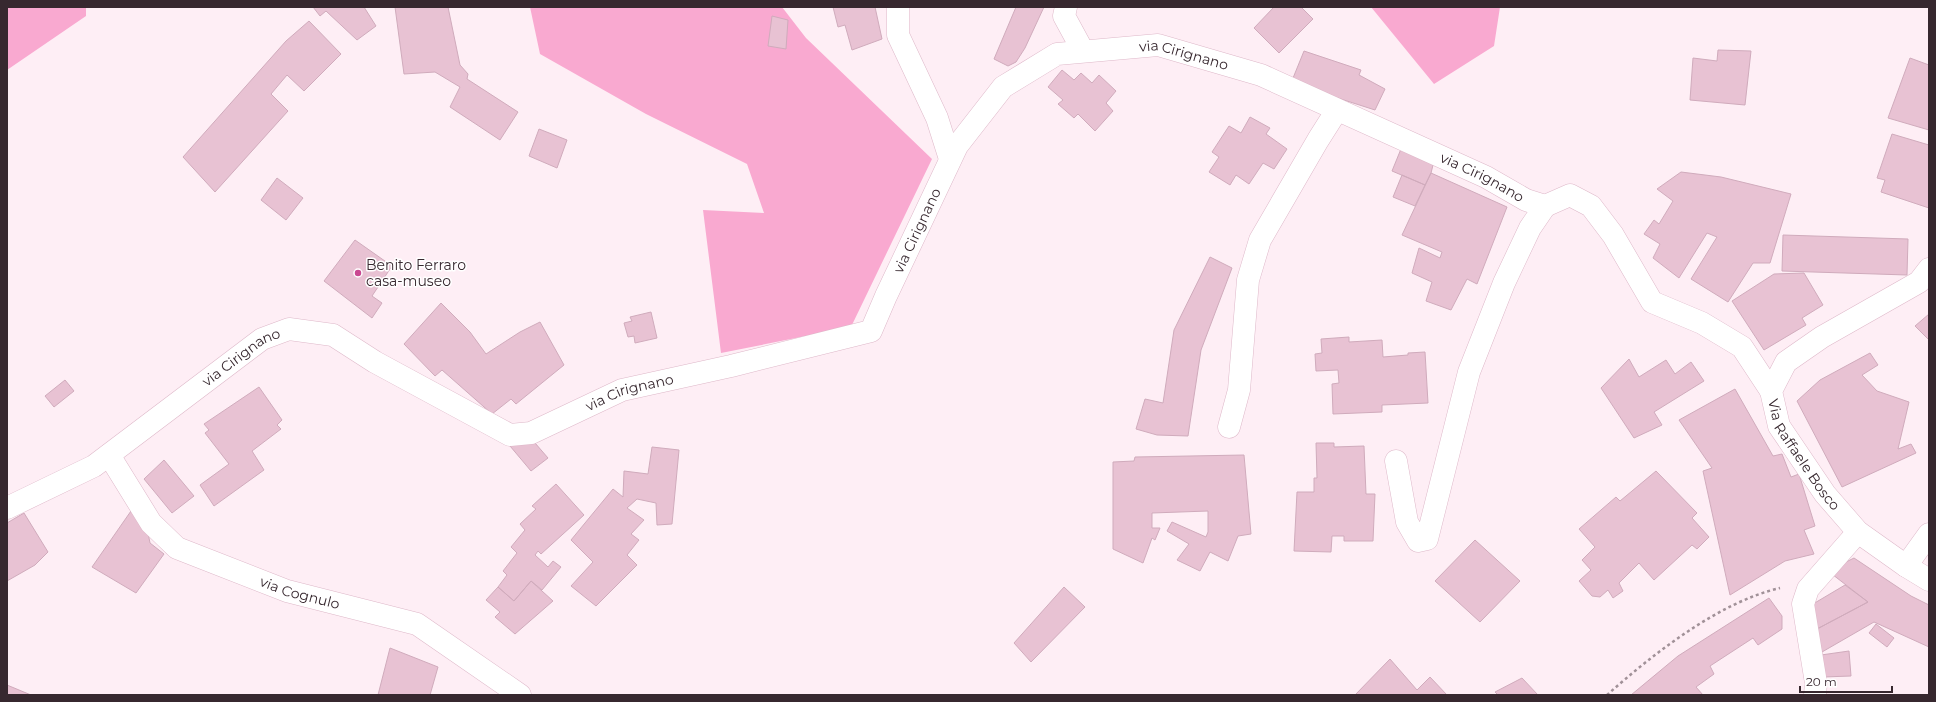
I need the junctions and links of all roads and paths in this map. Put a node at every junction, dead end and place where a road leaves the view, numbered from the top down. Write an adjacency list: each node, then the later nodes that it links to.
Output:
1 (898, 7): 5 (street)
2 (1066, 7): 3 (street)
3 (1083, 51): 4 (street, via Cirignano); 5 (street, via Cirignano)
4 (1337, 110): 6 (street, via Cirignano); 9 (street)
5 (950, 160): 10 (street, via Cirignano)
6 (1545, 206): 8 (street); 11 (street)
7 (1929, 269): 8 (street, Via Raffaele Bosco)
8 (1771, 391): 13 (street, Via Raffaele Bosco)
9 (1229, 427)
10 (110, 455): 12 (street, via Cirignano); 18 (street, via Cognulo)
11 (1396, 461)
12 (7, 508)
13 (1858, 532): 15 (street, Via Raffaele Bosco); 17 (street)
14 (1929, 534): 15 (street)
15 (1906, 566): 16 (street, Via Raffaele Bosco)
16 (1929, 580)
17 (1808, 589): 19 (path); 20 (street)
18 (520, 695)
19 (1607, 695)
20 (1815, 695)

